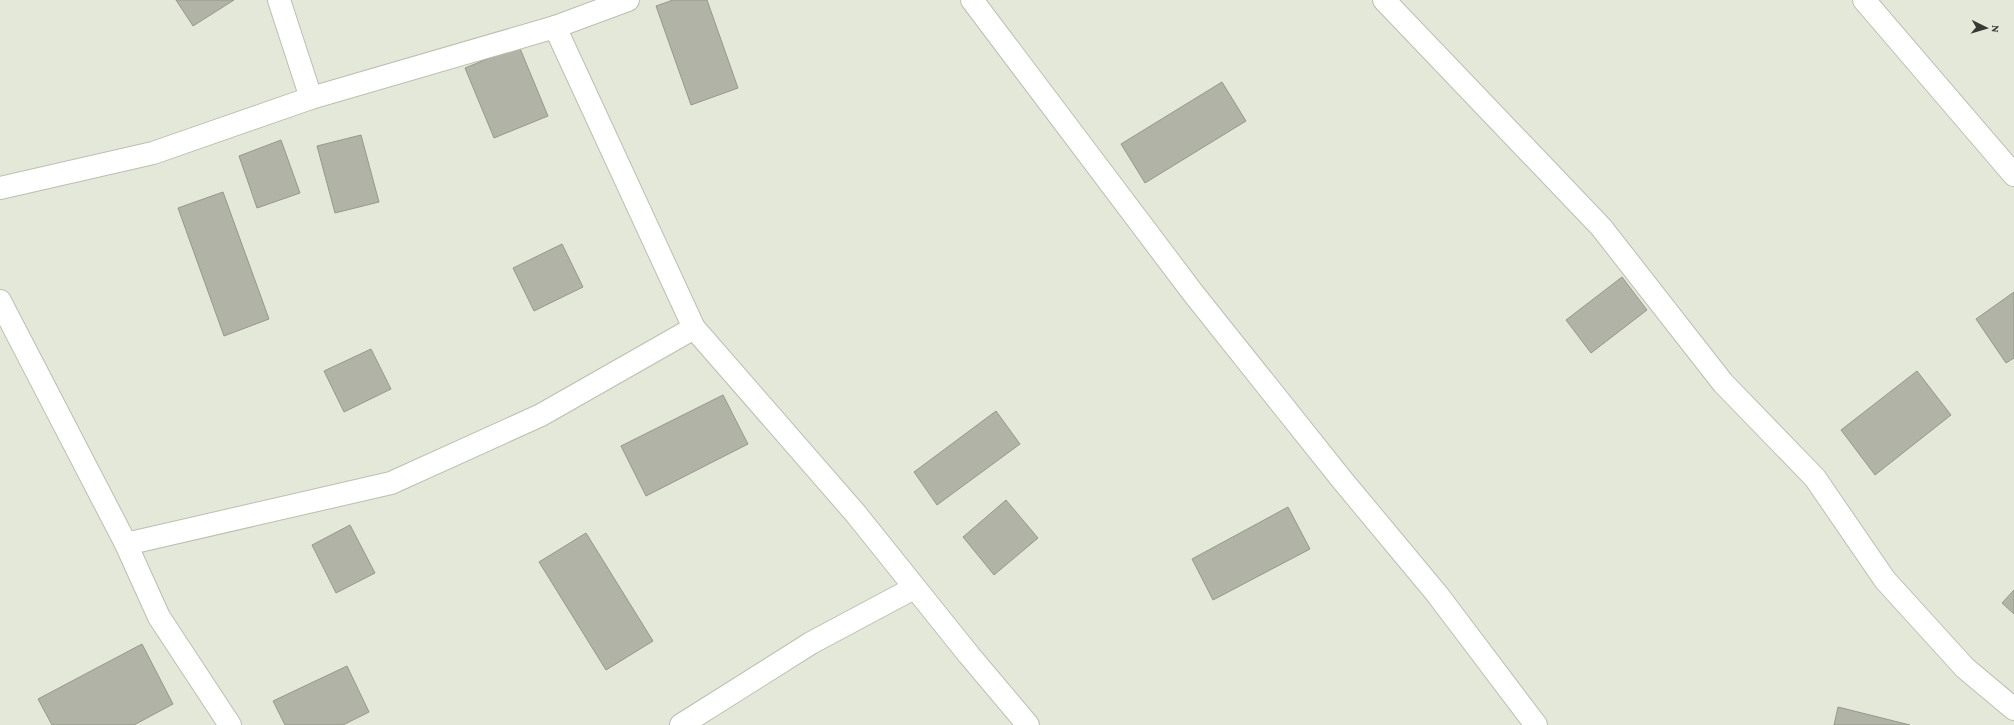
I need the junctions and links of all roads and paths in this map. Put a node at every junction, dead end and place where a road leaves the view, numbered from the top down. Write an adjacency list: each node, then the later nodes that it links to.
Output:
1 (279, 0): 7 (street)
2 (628, 0): 6 (street)
3 (972, 0): 18 (street)
4 (1384, 0): 14 (street)
5 (1864, 0): 8 (street)
6 (555, 27): 7 (street); 11 (street)
7 (311, 98): 9 (street)
8 (2014, 174)
9 (0, 188)
10 (0, 301): 12 (street)
11 (694, 328): 12 (street); 13 (street)
12 (126, 544): 15 (street)
13 (914, 588): 16 (street); 17 (street)
14 (2014, 709)
15 (230, 725)
16 (681, 725)
17 (1028, 725)
18 (1536, 725)

